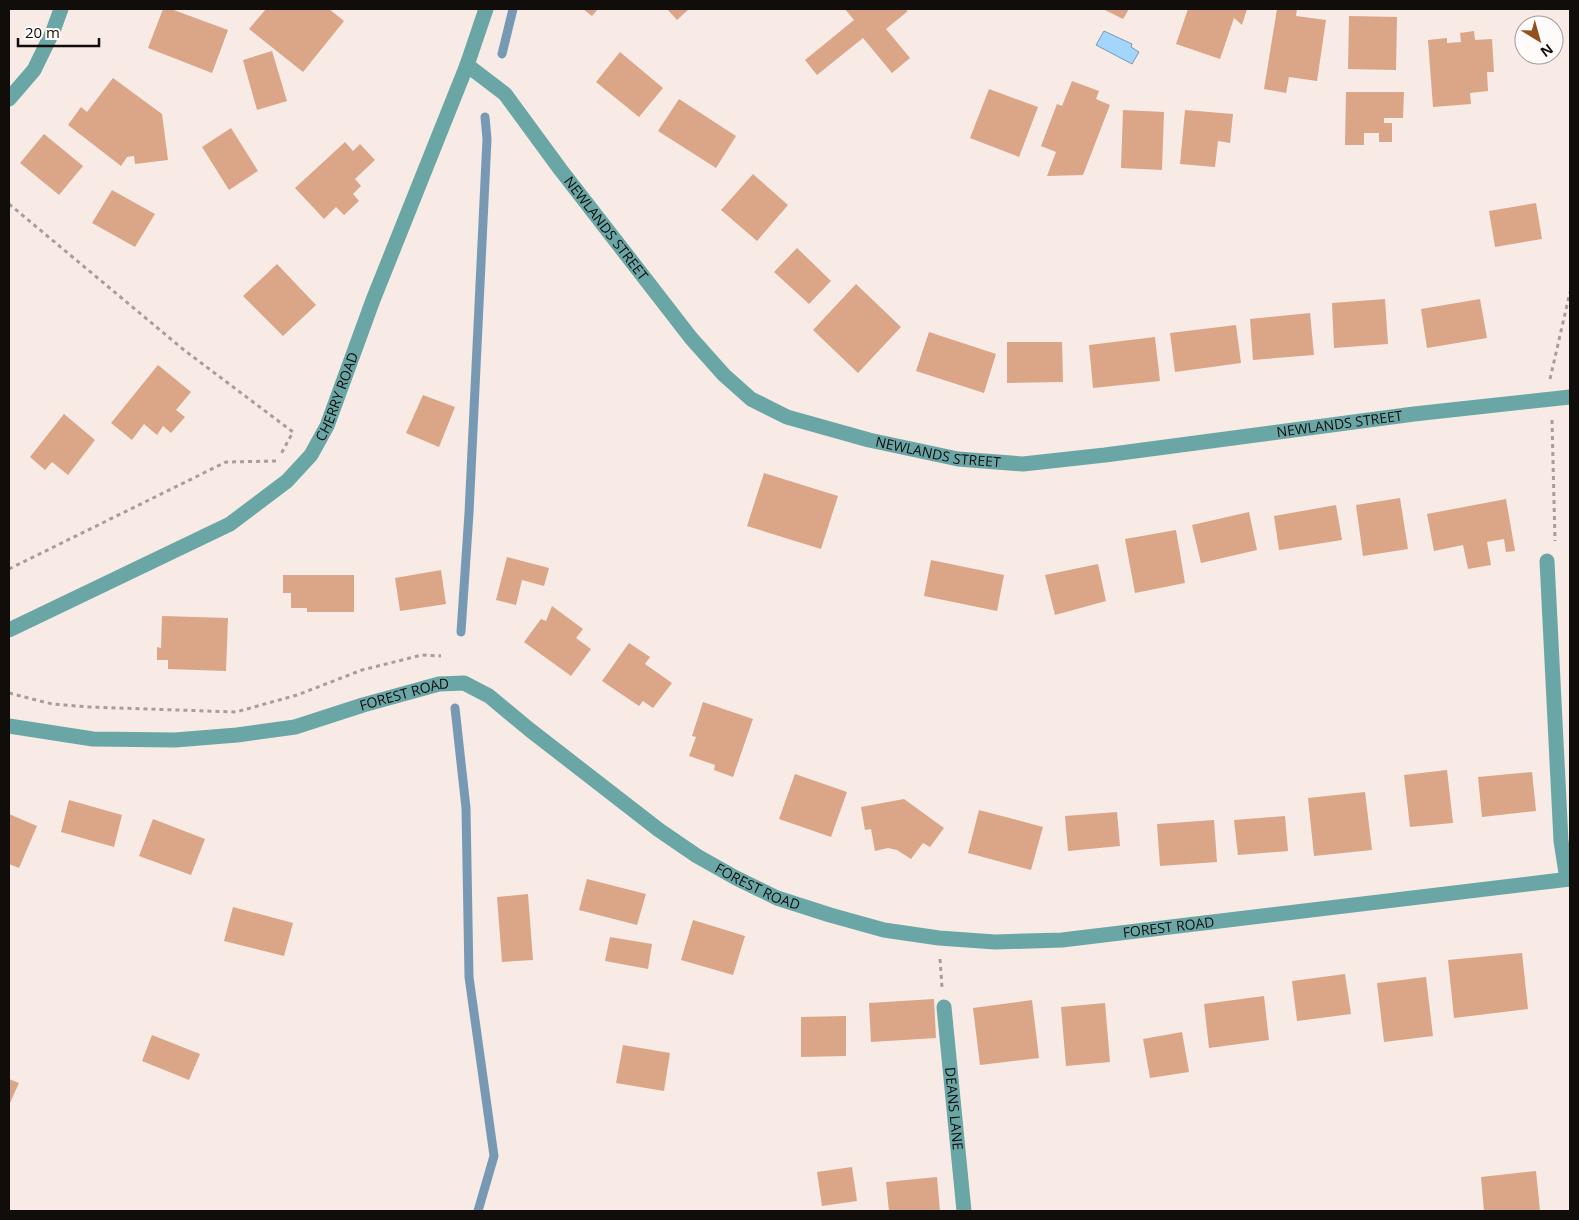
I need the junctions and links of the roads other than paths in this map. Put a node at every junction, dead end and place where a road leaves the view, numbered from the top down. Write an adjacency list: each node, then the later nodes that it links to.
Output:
1 (61, 9): 4 (street)
2 (486, 9): 3 (street, CHERRY ROAD)
3 (467, 65): 5 (street, NEWLANDS STREET); 7 (street, CHERRY ROAD)
4 (9, 100)
5 (1570, 398)
6 (1547, 561): 9 (street)
7 (9, 630)
8 (9, 726): 9 (street, FOREST ROAD)
9 (1569, 879)
10 (944, 1007): 11 (street, DEANS LANE)
11 (964, 1211)

